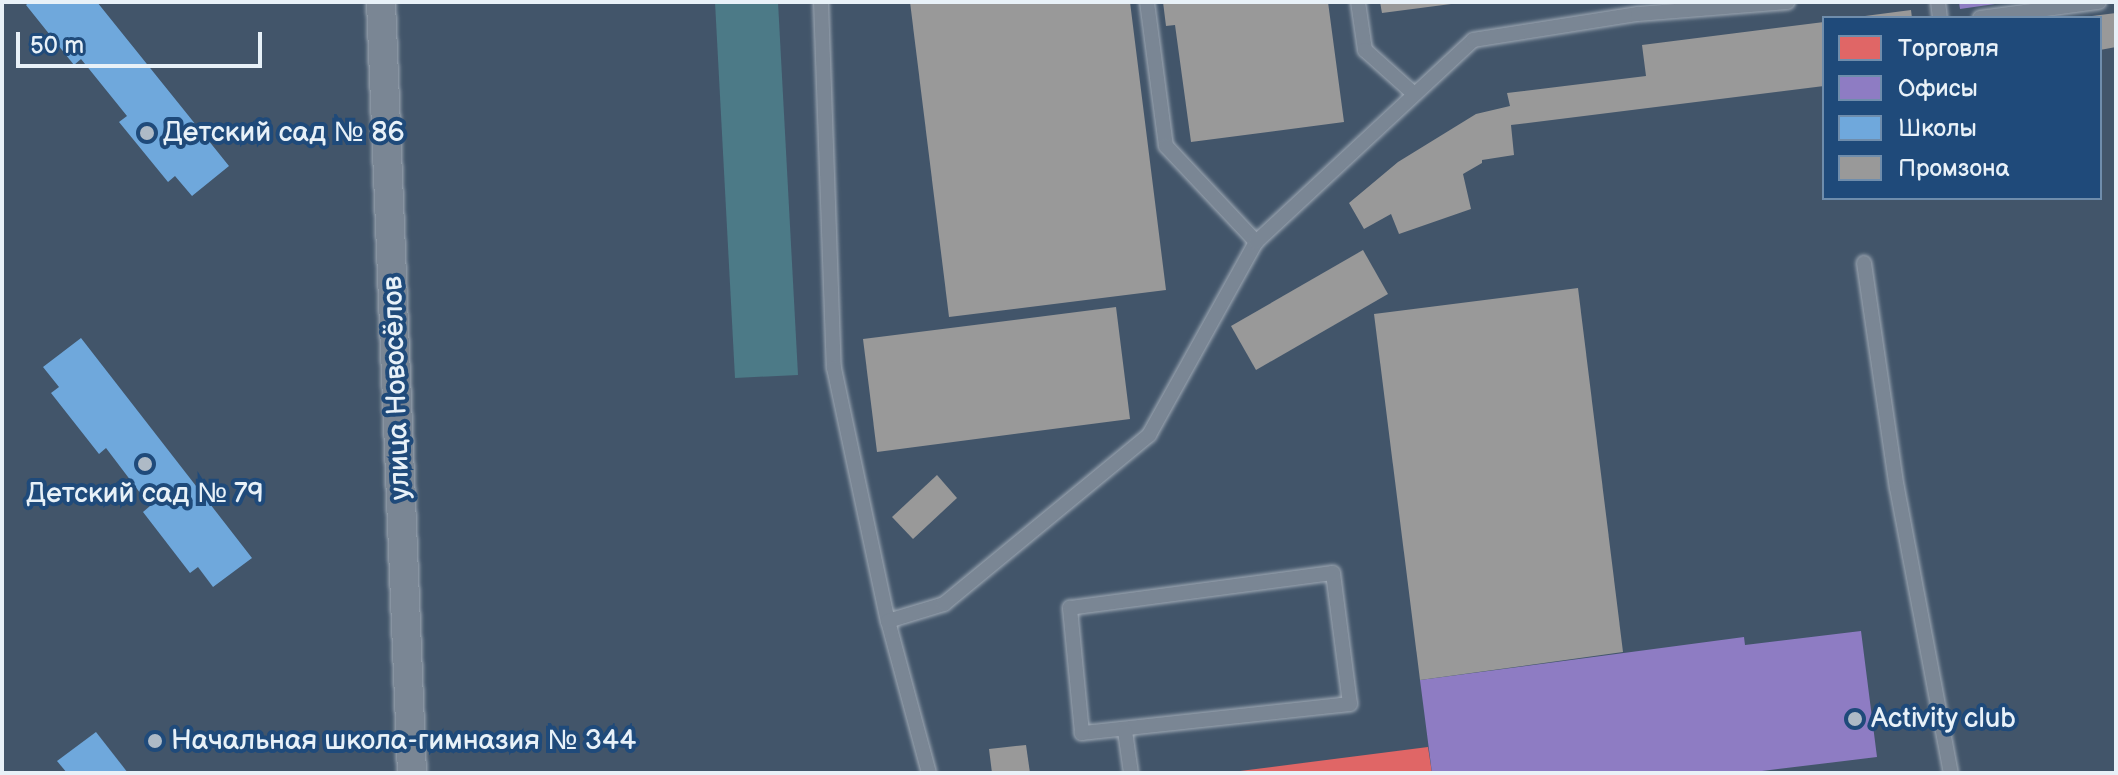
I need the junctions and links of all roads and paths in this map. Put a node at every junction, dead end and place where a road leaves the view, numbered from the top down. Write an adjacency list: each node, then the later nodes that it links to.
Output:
1 (381, 2): 14 (street, улица Новосёлов)
2 (821, 2): 12 (lane)
3 (1147, 2): 10 (lane)
4 (1358, 2): 9 (lane)
5 (1788, 2): 7 (lane)
6 (2099, 2): 8 (lane)
7 (1638, 8): 9 (lane)
8 (1995, 16)
9 (1414, 94): 10 (lane)
10 (1256, 242): 12 (lane)
11 (1864, 263): 17 (lane)
12 (888, 621): 15 (lane)
13 (1125, 731): 13 (lane); 16 (lane)
14 (412, 773)
15 (929, 773)
16 (1131, 773)
17 (1951, 773)

